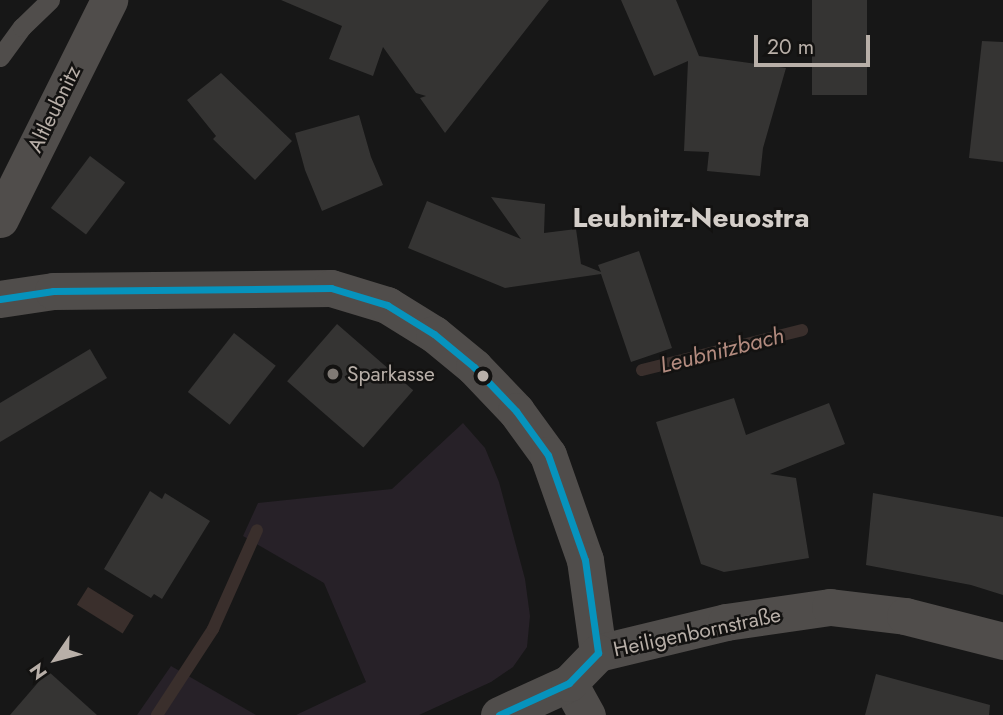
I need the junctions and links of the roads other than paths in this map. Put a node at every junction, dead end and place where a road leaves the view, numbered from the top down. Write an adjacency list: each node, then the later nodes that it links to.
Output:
1 (50, 0): 3 (lane)
2 (109, 0): 6 (street, Altleubnitz)
3 (22, 27): 4 (lane); 5 (lane)
4 (0, 31)
5 (0, 57)
6 (0, 219)
7 (0, 299): 9 (street)
8 (1003, 641): 9 (street, Heiligenbornstraße)
9 (598, 653): 10 (street)
10 (569, 683): 11 (street); 12 (street)
11 (499, 715)
12 (587, 715)

